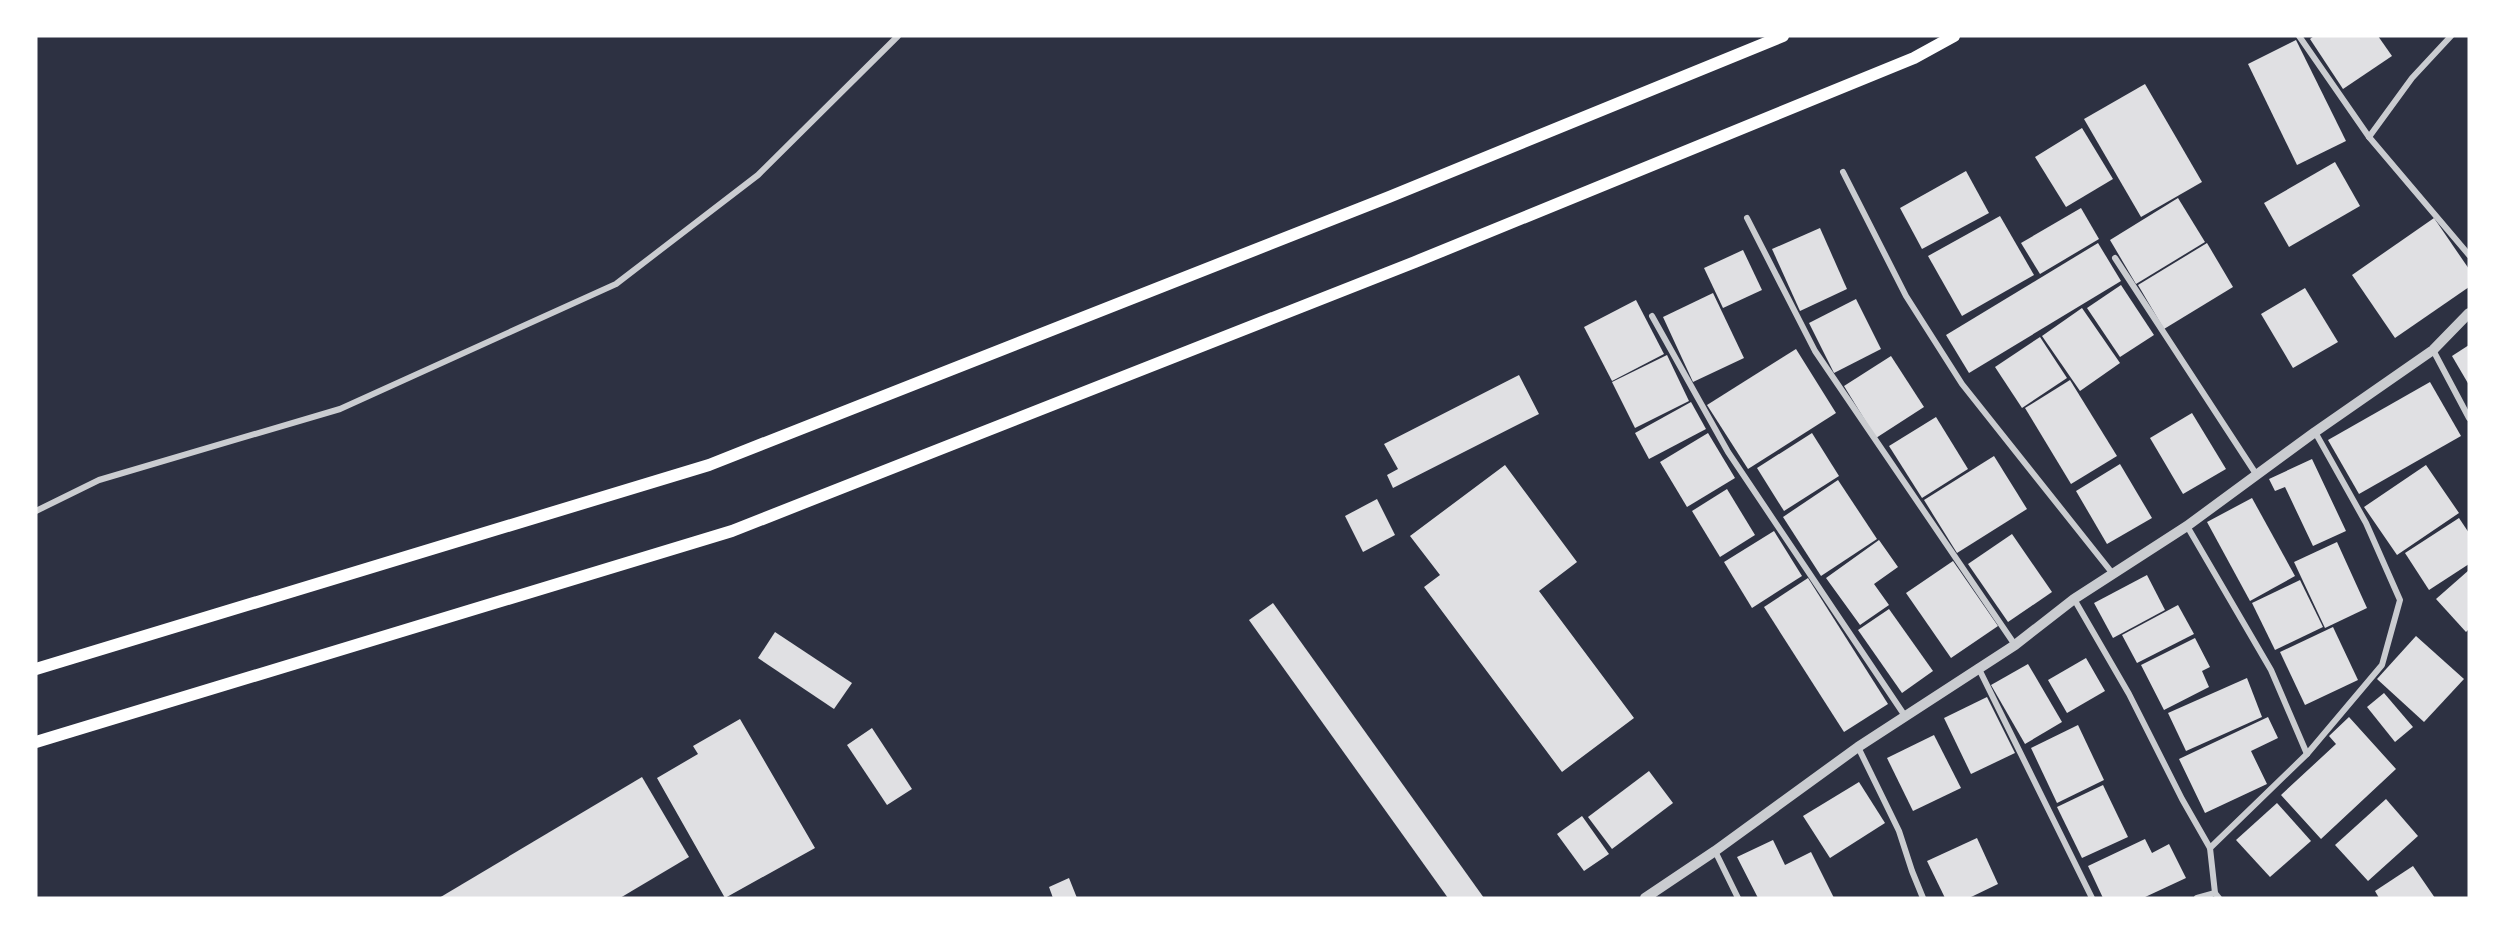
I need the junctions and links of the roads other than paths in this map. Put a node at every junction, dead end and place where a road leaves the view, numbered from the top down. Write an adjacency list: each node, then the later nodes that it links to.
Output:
1 (898, 36): 17 (street)
2 (1783, 36): 23 (main road)
3 (1954, 36): 25 (main road)
4 (2299, 36): 6 (street)
5 (2451, 36): 6 (street)
6 (2369, 136): 9 (street)
7 (1843, 172): 19 (street)
8 (1747, 218): 21 (street)
9 (2469, 255)
10 (2115, 258): 16 (street)
11 (2469, 313): 13 (street)
12 (1652, 316): 24 (street)
13 (2433, 351): 14 (street); 15 (street)
14 (2469, 418)
15 (2315, 432): 16 (street); 27 (street)
16 (2256, 474): 18 (street)
17 (36, 511)
18 (2187, 525): 19 (street); 27 (street)
19 (2114, 575): 20 (street)
20 (2074, 599): 21 (street); 28 (street)
21 (2015, 645): 22 (street)
22 (1978, 667): 24 (street); 34 (street)
23 (36, 669)
24 (1905, 716): 26 (street)
25 (36, 742)
26 (1858, 747): 29 (street); 33 (street)
27 (2307, 754): 28 (street)
28 (2210, 848): 30 (street)
29 (1715, 851): 31 (street); 32 (street)
30 (2217, 896): 35 (street)
31 (1645, 898)
32 (1738, 898)
33 (1923, 898)
34 (2091, 898)
35 (2197, 898)

